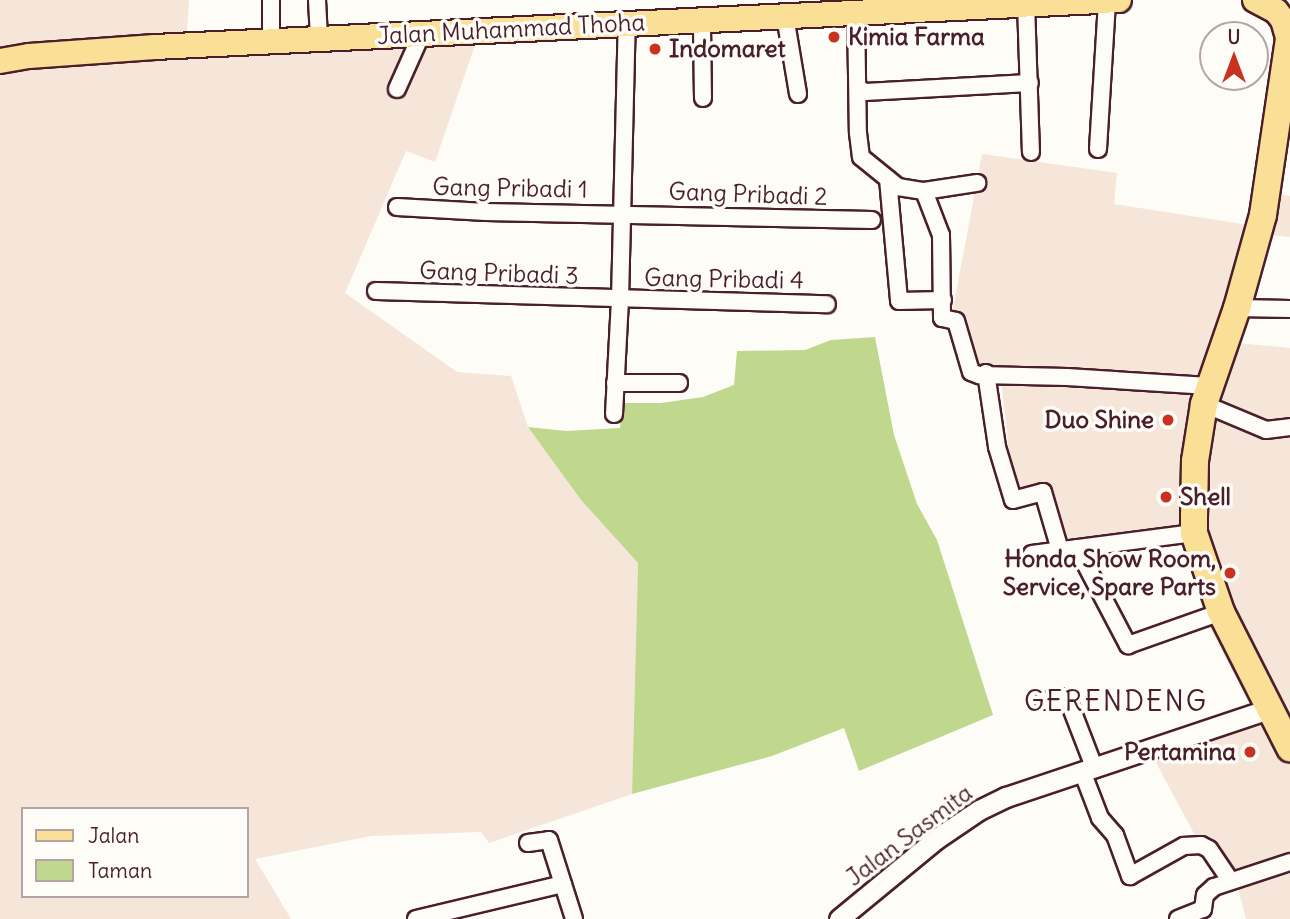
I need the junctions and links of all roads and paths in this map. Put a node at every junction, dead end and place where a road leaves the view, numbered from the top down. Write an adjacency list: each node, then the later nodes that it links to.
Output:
1 (271, 0): 16 (street)
2 (317, 0): 15 (street)
3 (1119, 0): 6 (main road, Jalan Muhammad Thoha)
4 (1255, 0): 14 (main road)
5 (1079, 1): 6 (main road, Jalan Muhammad Thoha); 7 (main road, Jalan Muhammad Thoha)
6 (1107, 1): 26 (street)
7 (1026, 3): 8 (main road, Jalan Muhammad Thoha); 20 (street)
8 (895, 5): 9 (main road, Jalan Muhammad Thoha)
9 (845, 8): 10 (main road, Jalan Muhammad Thoha); 21 (street)
10 (785, 16): 11 (main road, Jalan Muhammad Thoha); 23 (street)
11 (691, 20): 12 (main road, Jalan Muhammad Thoha); 24 (street)
12 (627, 22): 13 (main road, Jalan Muhammad Thoha); 32 (street)
13 (422, 33): 15 (main road, Jalan Muhammad Thoha); 22 (street)
14 (1289, 35): 25 (highway)
15 (319, 39): 16 (main road, Jalan Muhammad Thoha)
16 (271, 42): 18 (main road, Jalan Muhammad Thoha)
17 (0, 52): 18 (main road, Jalan Muhammad Thoha)
18 (29, 56): 19 (main road, Jalan Muhammad Thoha)
19 (0, 61)
20 (1030, 83): 21 (street); 27 (street)
21 (859, 88): 28 (street)
22 (397, 89)
23 (798, 94)
24 (703, 98)
25 (1283, 139): 38 (highway)
26 (1098, 149)
27 (1031, 152)
28 (888, 178): 30 (street); 36 (street)
29 (977, 184): 30 (street)
30 (924, 191): 36 (street)
31 (397, 207): 32 (street, Gang Pribadi 1)
32 (622, 213): 33 (street, Gang Pribadi 2); 35 (street)
33 (872, 220)
34 (376, 291): 35 (street, Gang Pribadi 3)
35 (620, 300): 37 (street, Gang Pribadi 4); 41 (street)
36 (943, 300): 40 (street)
37 (827, 304)
38 (1237, 308): 39 (street); 43 (highway)
39 (1290, 309)
40 (986, 373): 43 (street); 48 (street)
41 (615, 383): 42 (street); 44 (street)
42 (679, 383)
43 (1207, 395): 45 (street); 46 (highway)
44 (614, 414)
45 (1290, 428)
46 (1194, 533): 47 (street); 50 (highway)
47 (1077, 548): 48 (street); 50 (street)
48 (1060, 550): 49 (street)
49 (1032, 554)
50 (1221, 612): 52 (highway)
51 (1044, 701): 54 (street)
52 (1280, 707): 53 (highway); 54 (street, Jalan Sasmita)
53 (1290, 748)
54 (1088, 769): 57 (street); 61 (street, Jalan Sasmita)
55 (528, 843): 58 (street)
56 (1290, 862): 57 (street)
57 (1229, 880): 62 (street)
58 (563, 884): 59 (street); 60 (street)
59 (416, 919)
60 (574, 919)
61 (839, 919)
62 (1178, 919)

